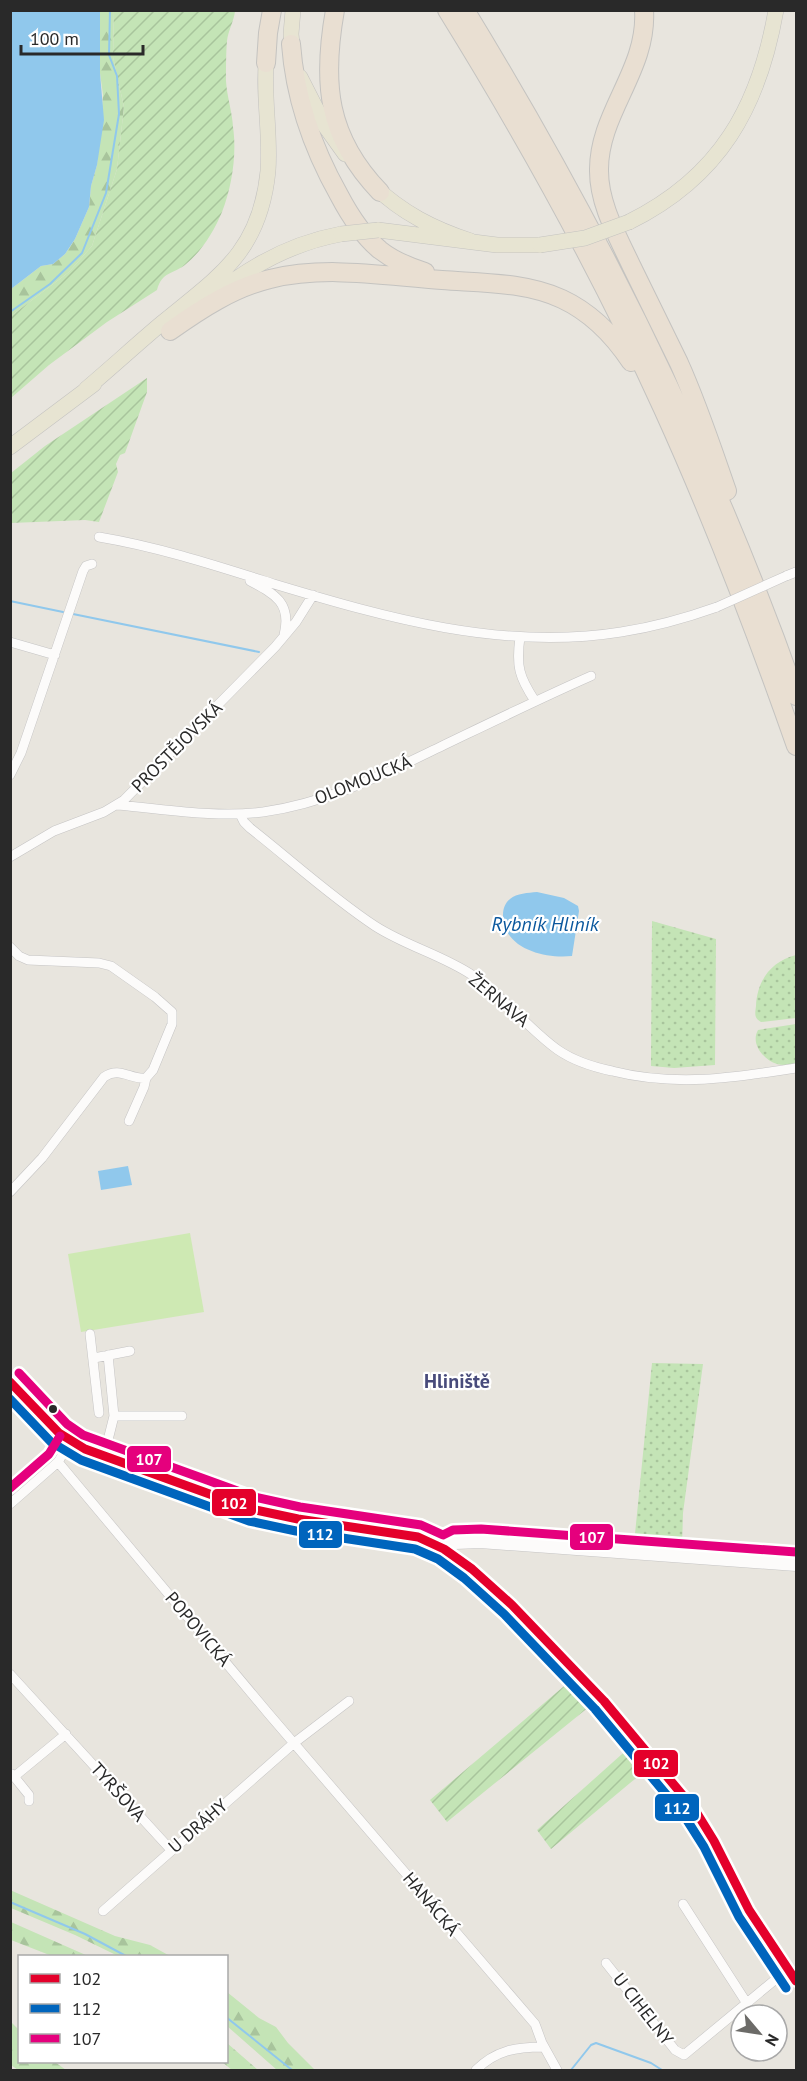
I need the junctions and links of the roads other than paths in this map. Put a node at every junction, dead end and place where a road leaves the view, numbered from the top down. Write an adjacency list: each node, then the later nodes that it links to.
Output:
1 (272, 10): 10 (highway)
2 (280, 10): 10 (main road)
3 (293, 10): 9 (main road)
4 (335, 10): 11 (highway)
5 (447, 10): 16 (highway)
6 (465, 10): 23 (highway)
7 (644, 10): 23 (highway)
8 (775, 10): 12 (main road, bridge)
9 (291, 44): 11 (main road); 13 (highway)
10 (266, 63): 15 (main road)
11 (380, 192): 12 (main road)
12 (471, 241): 14 (main road, bridge)
13 (477, 282): 14 (highway); 16 (highway)
14 (170, 331): 15 (main road)
15 (87, 389): 17 (main road)
16 (663, 409): 31 (highway)
17 (10, 447)
18 (99, 537): 20 (street)
19 (92, 564): 27 (street)
20 (232, 571): 22 (street); 24 (street)
21 (796, 572): 25 (street, bridge)
22 (312, 596): 24 (street, PROSTĚJOVSKÁ); 25 (street)
23 (764, 607): 29 (highway)
24 (284, 637): 35 (street, PROSTĚJOVSKÁ)
25 (520, 637): 30 (street)
26 (10, 642): 27 (street)
27 (55, 655): 33 (street)
28 (591, 676): 30 (street, OLOMOUCKÁ)
29 (796, 696)
30 (535, 701): 36 (street, OLOMOUCKÁ)
31 (796, 746)
32 (10, 750): 33 (street)
33 (21, 753): 34 (street)
34 (10, 775)
35 (117, 805): 36 (street, OLOMOUCKÁ); 37 (street, PROSTĚJOVSKÁ)
36 (240, 814): 39 (street, ŽERNAVA)
37 (10, 857)
38 (10, 947): 40 (street)
39 (796, 1068)
40 (146, 1078): 41 (street); 42 (street)
41 (129, 1121)
42 (10, 1192)
43 (90, 1334): 46 (street)
44 (130, 1351): 45 (street)
45 (108, 1355): 46 (street); 49 (street)
46 (94, 1358): 48 (street)
47 (10, 1381): 51 (main road)
48 (99, 1413)
49 (114, 1416): 50 (street); 52 (street)
50 (182, 1416)
51 (70, 1442): 52 (main road); 53 (street)
52 (104, 1456): 55 (main road)
53 (58, 1462): 54 (street); 60 (street, POPOVICKÁ)
54 (10, 1504)
55 (444, 1549): 56 (main road); 67 (street)
56 (796, 1564)
57 (10, 1674): 59 (street, TYRŠOVA)
58 (349, 1701): 60 (street)
59 (66, 1734): 61 (street); 63 (street, TYRŠOVA)
60 (294, 1743): 63 (street, U DRÁHY); 70 (street, HANÁCKÁ)
61 (13, 1775): 62 (street)
62 (29, 1801)
63 (171, 1850): 65 (street, U DRÁHY)
64 (683, 1904): 69 (street)
65 (103, 1911)
66 (606, 1963): 69 (street, U CIHELNY)
67 (788, 1969): 68 (street); 69 (street)
68 (796, 1981)
69 (746, 2002)
70 (543, 2047): 71 (street); 72 (street, HANÁCKÁ)
71 (477, 2070)
72 (557, 2070)

